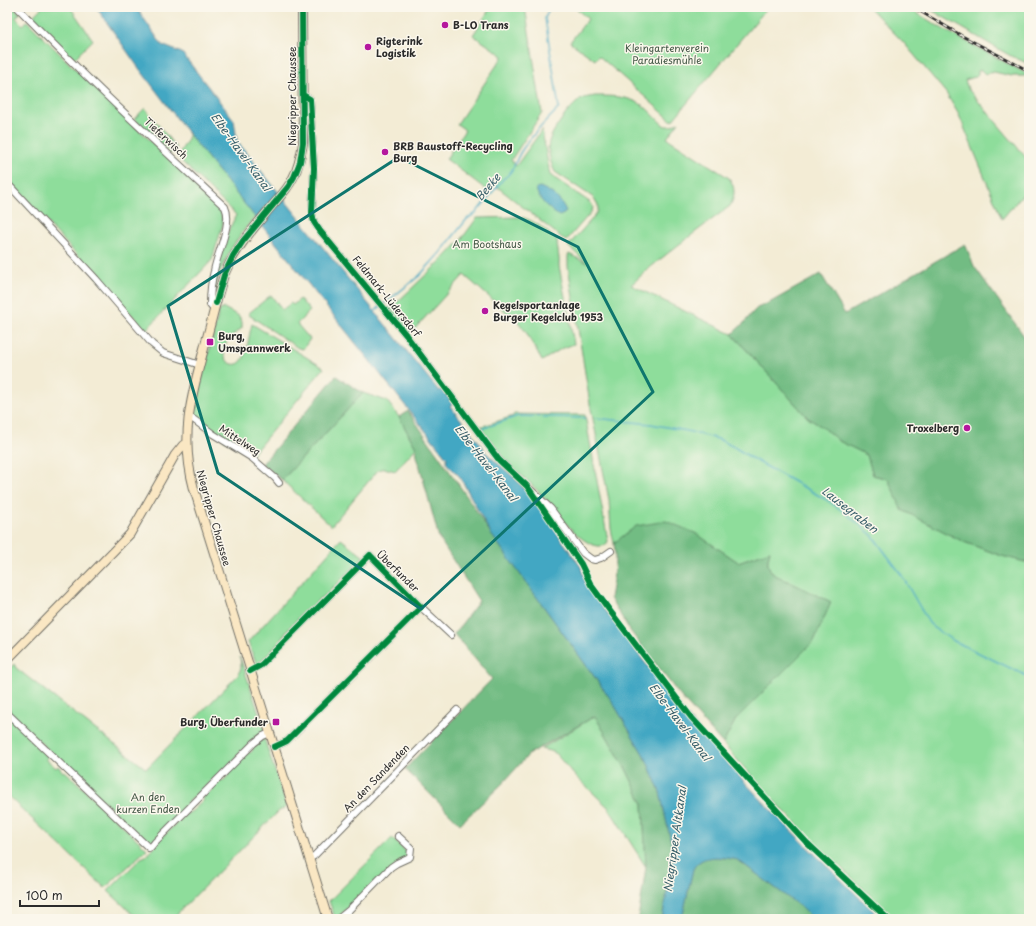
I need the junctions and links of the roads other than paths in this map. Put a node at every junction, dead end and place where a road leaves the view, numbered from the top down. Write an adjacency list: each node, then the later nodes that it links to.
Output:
1 (17, 7): 5 (street, Tieferwisch)
2 (302, 7): 3 (main road, Niegripper Chaussee)
3 (303, 95): 5 (main road, Niegripper Chaussee); 10 (street, Feldmark-Lüdersdorf)
4 (7, 183): 6 (street)
5 (214, 310): 6 (main road, Niegripper Chaussee)
6 (200, 365): 7 (main road, Niegripper Chaussee)
7 (188, 417): 8 (main road, Niegripper Chaussee); 9 (street, Mittelweg)
8 (186, 444): 13 (main road); 14 (main road, Niegripper Chaussee)
9 (279, 483)
10 (611, 551)
11 (421, 607): 12 (street, Überfunder); 14 (street, Überfunder); 18 (street, Überfunder)
12 (451, 635)
13 (7, 660)
14 (250, 671): 17 (main road, Niegripper Chaussee)
15 (457, 710): 20 (street, An den Sandenden)
16 (7, 713): 17 (street)
17 (270, 733): 18 (main road, Niegripper Chaussee)
18 (274, 746): 20 (main road, Niegripper Chaussee)
19 (398, 836): 22 (street)
20 (309, 859): 21 (main road, Niegripper Chaussee)
21 (328, 919)
22 (338, 919)

